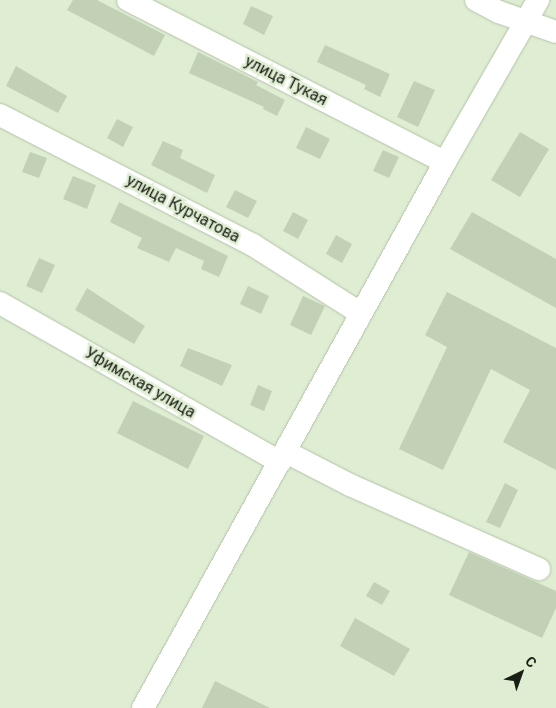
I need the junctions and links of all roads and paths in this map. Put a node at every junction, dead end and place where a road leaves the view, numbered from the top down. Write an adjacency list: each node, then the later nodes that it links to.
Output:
1 (128, 0): 7 (street, улица Тукая)
2 (476, 0): 4 (street)
3 (538, 0): 4 (street)
4 (526, 20): 5 (street); 7 (street)
5 (556, 32)
6 (0, 115): 9 (street, улица Курчатова)
7 (444, 162): 9 (street)
8 (0, 303): 10 (street, Уфимская улица)
9 (360, 313): 10 (street)
10 (283, 457): 11 (street, Уфимская улица); 12 (street)
11 (539, 569)
12 (143, 708)

